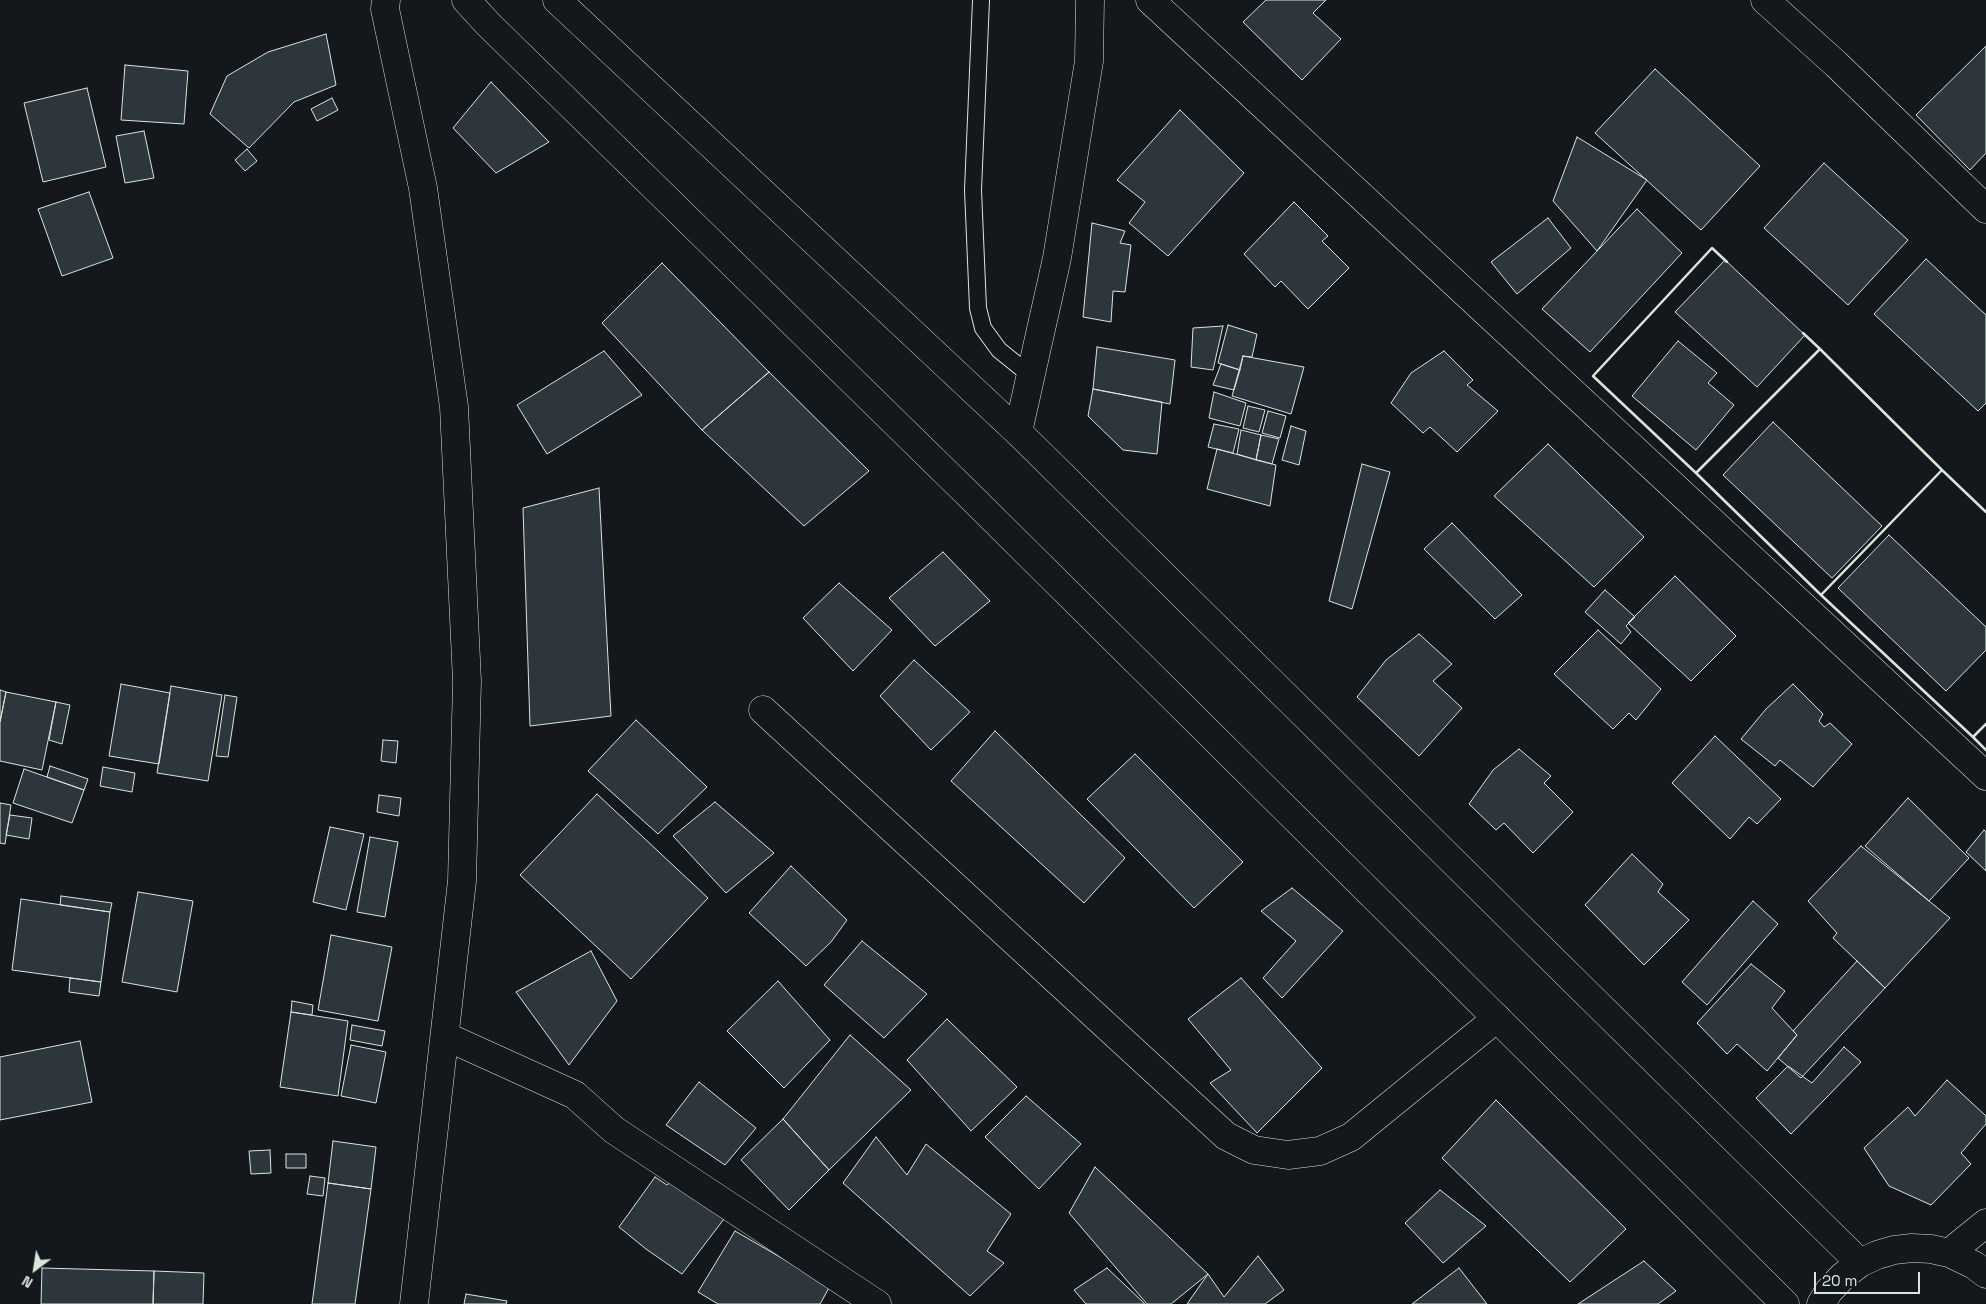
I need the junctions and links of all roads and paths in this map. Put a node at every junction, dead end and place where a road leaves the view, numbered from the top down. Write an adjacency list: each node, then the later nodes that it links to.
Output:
1 (386, 0): 14 (street)
2 (466, 0): 13 (street)
3 (557, 0): 10 (street)
4 (981, 0): 9 (lane)
5 (1090, 0): 9 (street)
6 (1150, 0): 12 (street)
7 (1765, 0): 8 (street)
8 (1986, 209)
9 (1030, 375): 10 (street)
10 (1018, 432): 17 (street)
11 (763, 710): 13 (street)
12 (1986, 776)
13 (1497, 1018): 21 (street)
14 (445, 1036): 19 (street); 20 (street)
15 (1986, 1223): 16 (street)
16 (1949, 1253): 17 (street); 18 (street)
17 (1860, 1263): 22 (street)
18 (1986, 1274)
19 (414, 1304)
20 (877, 1304)
21 (1785, 1304)
22 (1821, 1304)

